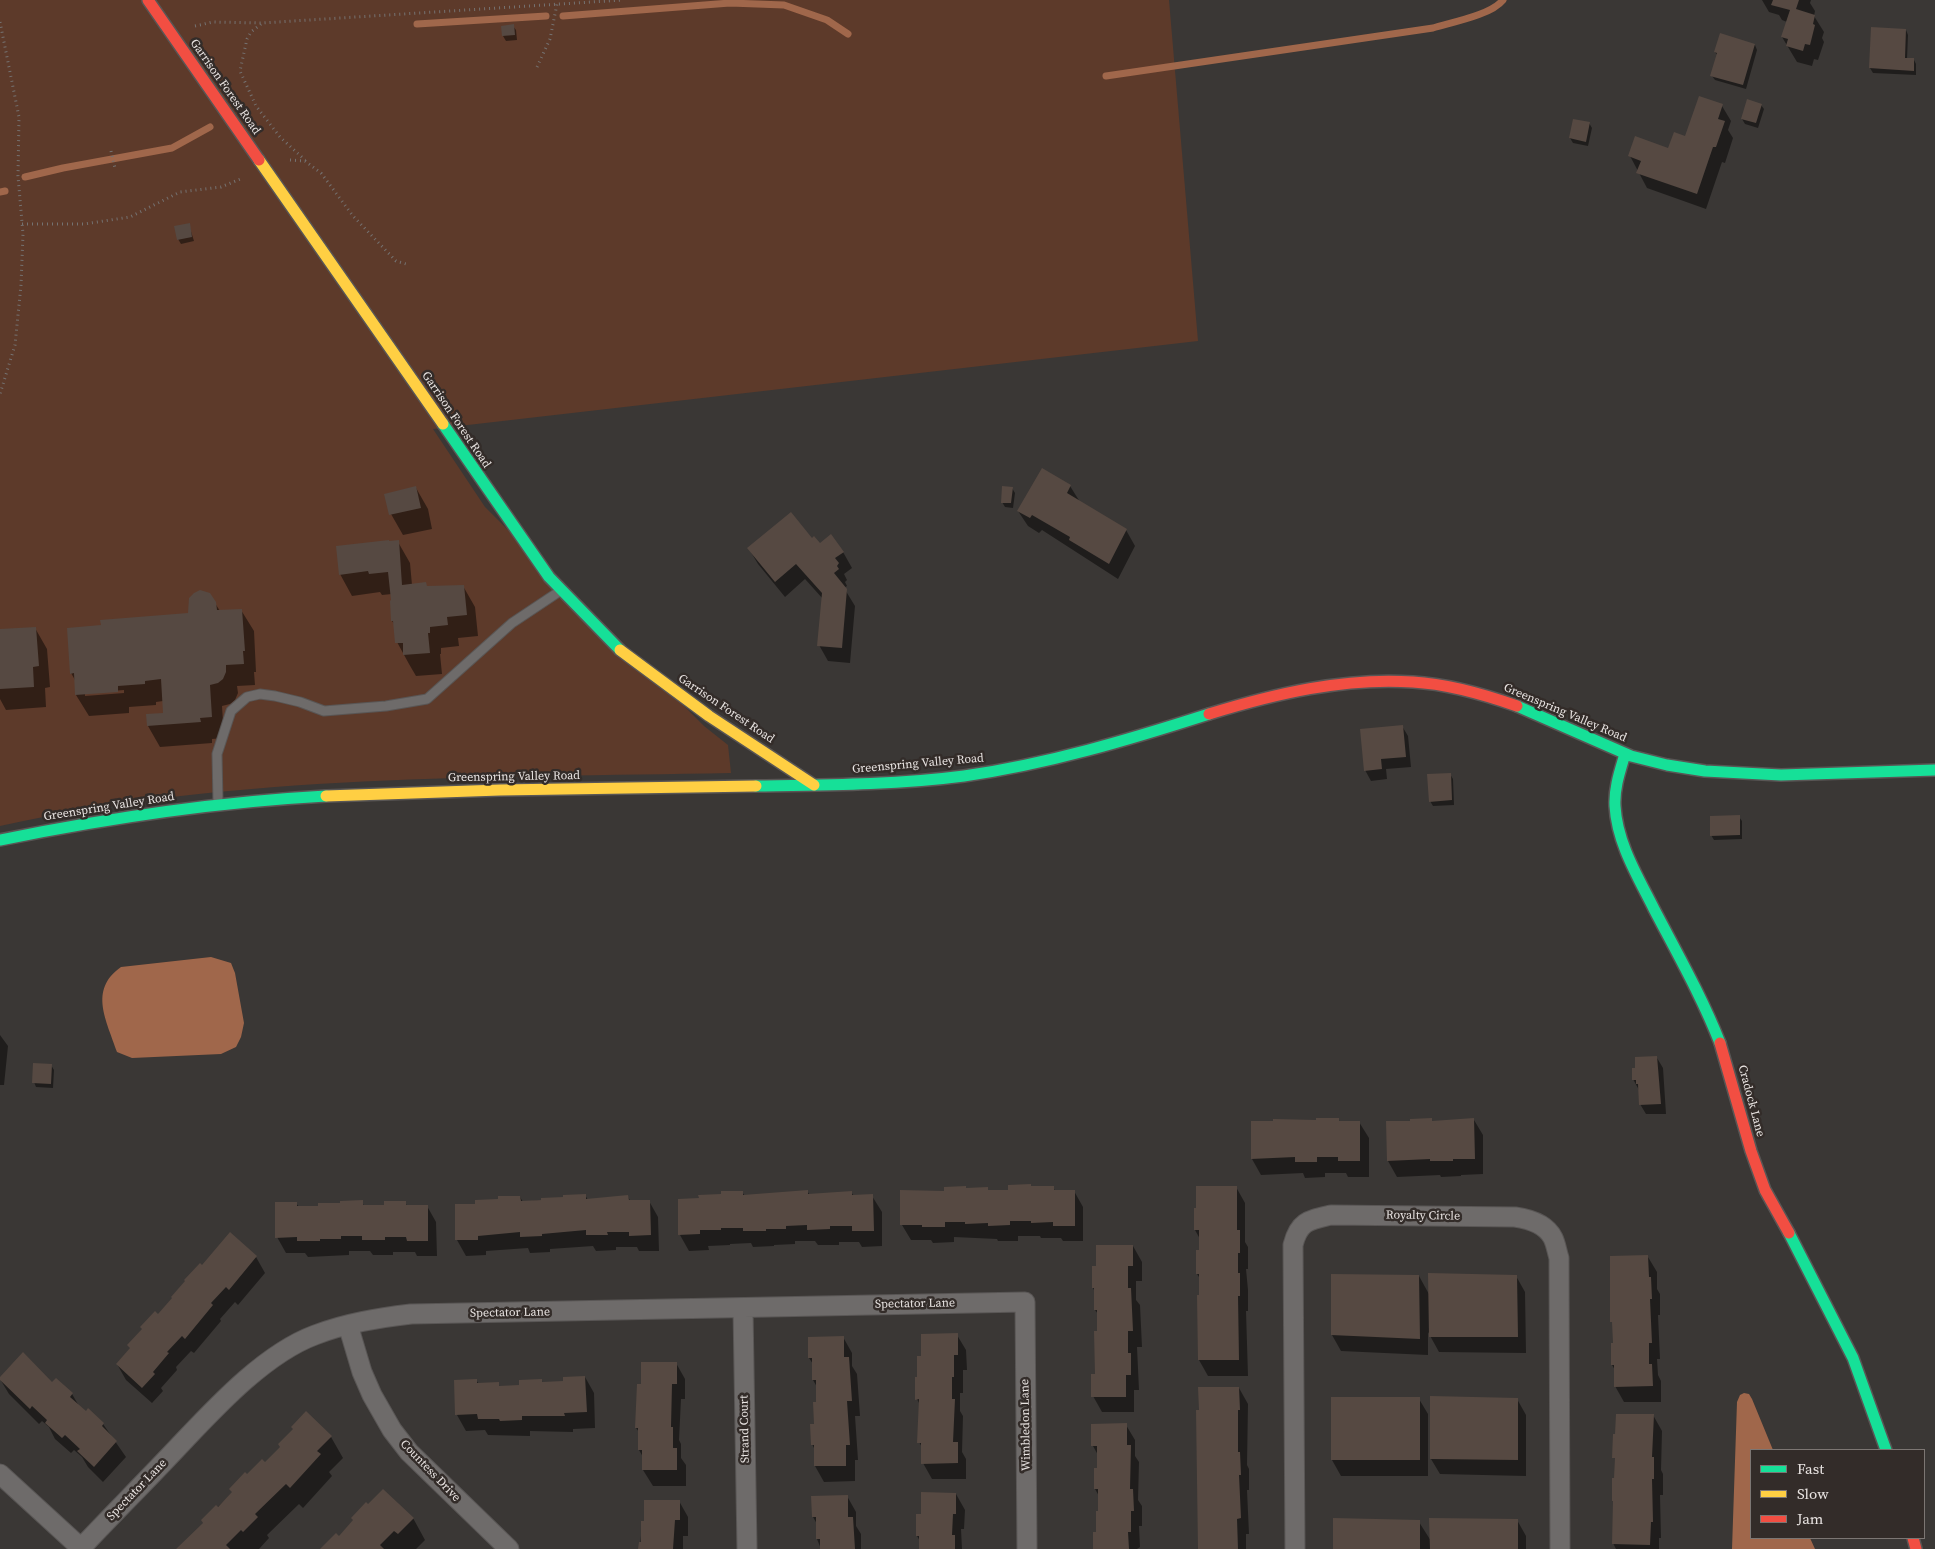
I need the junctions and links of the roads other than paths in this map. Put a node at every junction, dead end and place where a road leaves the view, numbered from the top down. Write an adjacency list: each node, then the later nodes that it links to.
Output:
1 (148, 0): 2 (main road, Garrison Forest Road)
2 (561, 590): 5 (main road, Garrison Forest Road); 6 (lane)
3 (1625, 754): 4 (main road, Greenspring Valley Road); 5 (main road, Greenspring Valley Road); 11 (main road, Cradock Lane)
4 (1935, 770)
5 (814, 785): 6 (main road, Greenspring Valley Road)
6 (218, 805): 7 (main road, Greenspring Valley Road)
7 (0, 840)
8 (1025, 1302): 9 (street, Spectator Lane); 16 (street, Wimbledon Lane)
9 (743, 1308): 10 (street, Spectator Lane); 15 (street, Strand Court)
10 (348, 1325): 13 (street, Countess Drive); 14 (street, Spectator Lane)
11 (1886, 1449)
12 (0, 1474): 14 (street)
13 (500, 1546)
14 (81, 1548)
15 (747, 1549)
16 (1027, 1549)
17 (1295, 1549): 18 (street, Royalty Circle)
18 (1560, 1549)

